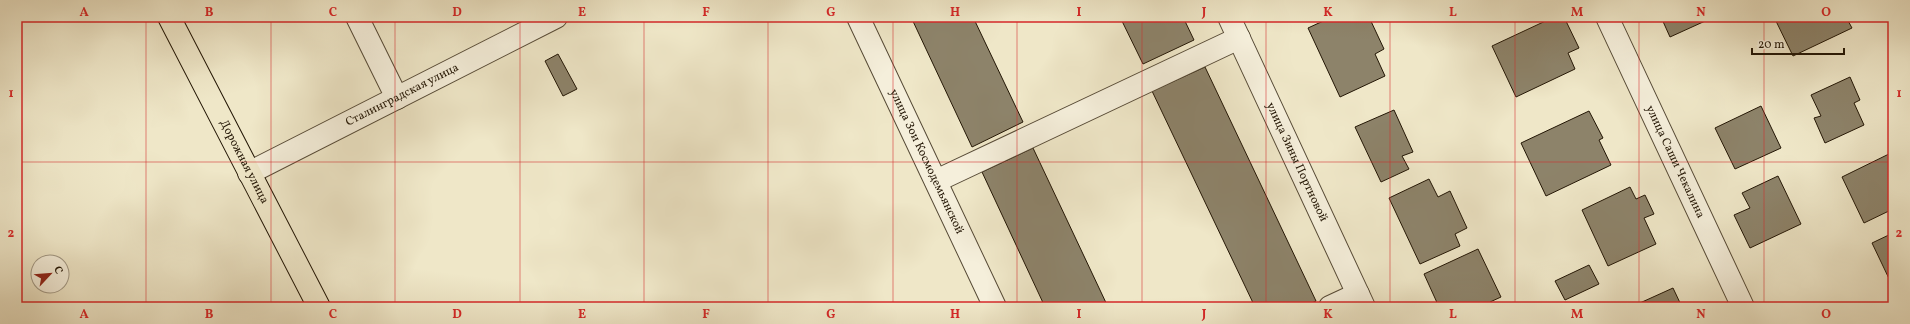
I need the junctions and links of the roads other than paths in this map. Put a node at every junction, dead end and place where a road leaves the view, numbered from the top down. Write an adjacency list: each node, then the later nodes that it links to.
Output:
1 (169, 17): 9 (main road, Дорожная улица)
2 (357, 17): 8 (street)
3 (556, 17): 8 (street, Сталинградская улица)
4 (858, 17): 10 (street, улица Зои Космодемьянской)
5 (1229, 17): 7 (street, улица Зины Портновой)
6 (1607, 17): 15 (street, улица Саши Чекалина)
7 (1239, 38): 10 (street); 11 (street, улица Зины Портновой)
8 (397, 98): 9 (street, Сталинградская улица)
9 (249, 173): 12 (main road, Дорожная улица)
10 (936, 181): 13 (street, улица Зои Космодемьянской)
11 (1361, 300): 14 (street)
12 (320, 307)
13 (995, 307)
14 (1330, 307)
15 (1743, 307)

